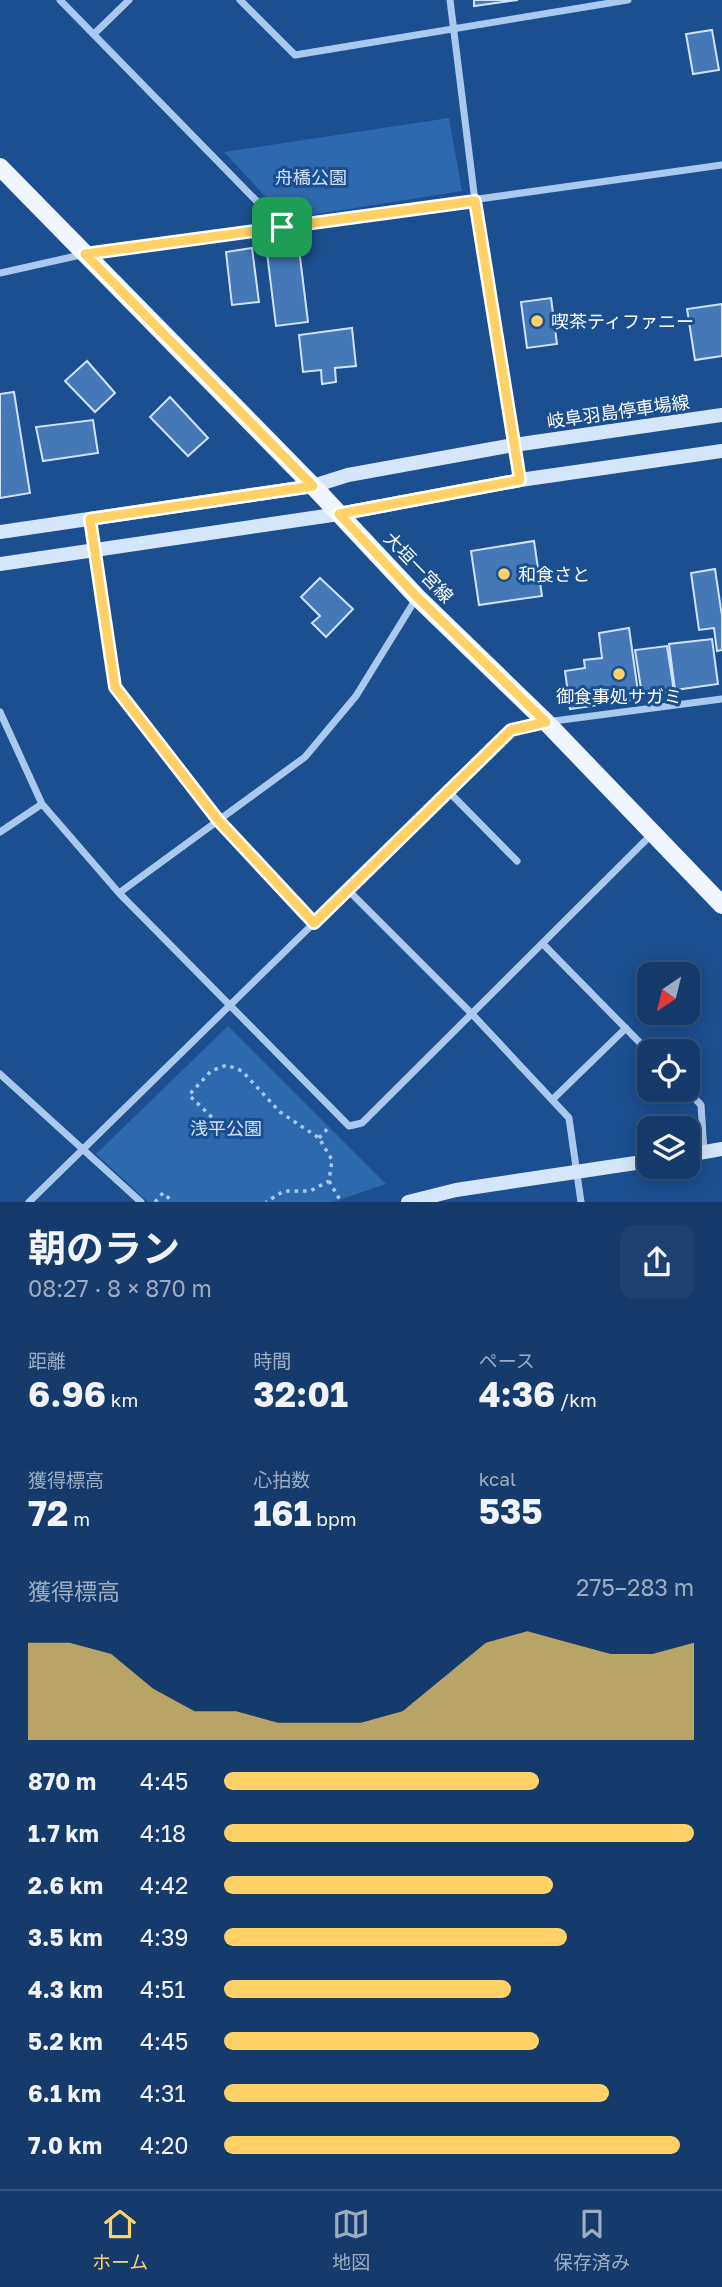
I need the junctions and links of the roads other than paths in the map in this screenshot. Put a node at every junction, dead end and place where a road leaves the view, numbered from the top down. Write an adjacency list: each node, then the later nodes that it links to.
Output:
1 (60, 0): 7 (street)
2 (129, 0): 7 (street)
3 (240, 0): 6 (street)
4 (450, 0): 6 (street)
5 (628, 0): 6 (street)
6 (452, 30): 10 (street)
7 (94, 34): 11 (street)
8 (722, 165): 10 (street)
9 (0, 167): 12 (main road, 大垣一宮線)
10 (475, 201): 11 (street); 15 (street)
11 (282, 227): 12 (street)
12 (85, 254): 13 (street); 18 (main road, 大垣一宮線)
13 (0, 273)
14 (722, 415): 15 (street, 岐阜羽島停車場線)
15 (513, 445): 17 (street); 18 (street, 岐阜羽島停車場線)
16 (722, 451): 17 (street)
17 (520, 480): 19 (street)
18 (313, 486): 19 (main road, 大垣一宮線); 20 (street, 岐阜羽島停車場線)
19 (339, 514): 22 (street); 24 (main road, 大垣一宮線)
20 (90, 519): 21 (street, 岐阜羽島停車場線); 22 (street)
21 (0, 532)
22 (95, 550): 23 (street); 30 (street)
23 (0, 564)
24 (417, 597): 27 (main road, 大垣一宮線); 30 (street)
25 (722, 699): 27 (street)
26 (0, 712): 29 (street)
27 (546, 722): 28 (street); 32 (main road, 大垣一宮線)
28 (449, 792): 33 (street); 34 (street)
29 (42, 804): 31 (street); 35 (street)
30 (218, 820): 35 (street); 37 (street)
31 (0, 832)
32 (653, 833): 36 (main road, 大垣一宮線); 38 (street)
33 (517, 861)
34 (348, 890): 37 (street); 40 (street)
35 (119, 893): 39 (street)
36 (722, 905)
37 (314, 923): 39 (street)
38 (544, 945): 40 (street); 41 (street)
39 (230, 1006): 40 (street); 46 (street)
40 (472, 1014): 44 (street)
41 (625, 1028): 42 (street); 44 (street)
42 (637, 1040)
43 (0, 1074): 46 (street)
44 (552, 1100): 51 (street)
45 (698, 1102): 48 (street)
46 (83, 1149): 52 (street); 53 (street)
47 (722, 1149): 48 (street)
48 (704, 1152): 49 (street)
49 (700, 1153)
50 (637, 1163): 51 (street)
51 (576, 1172): 54 (street); 55 (street)
52 (29, 1202)
53 (141, 1202)
54 (408, 1202)
55 (581, 1202)

